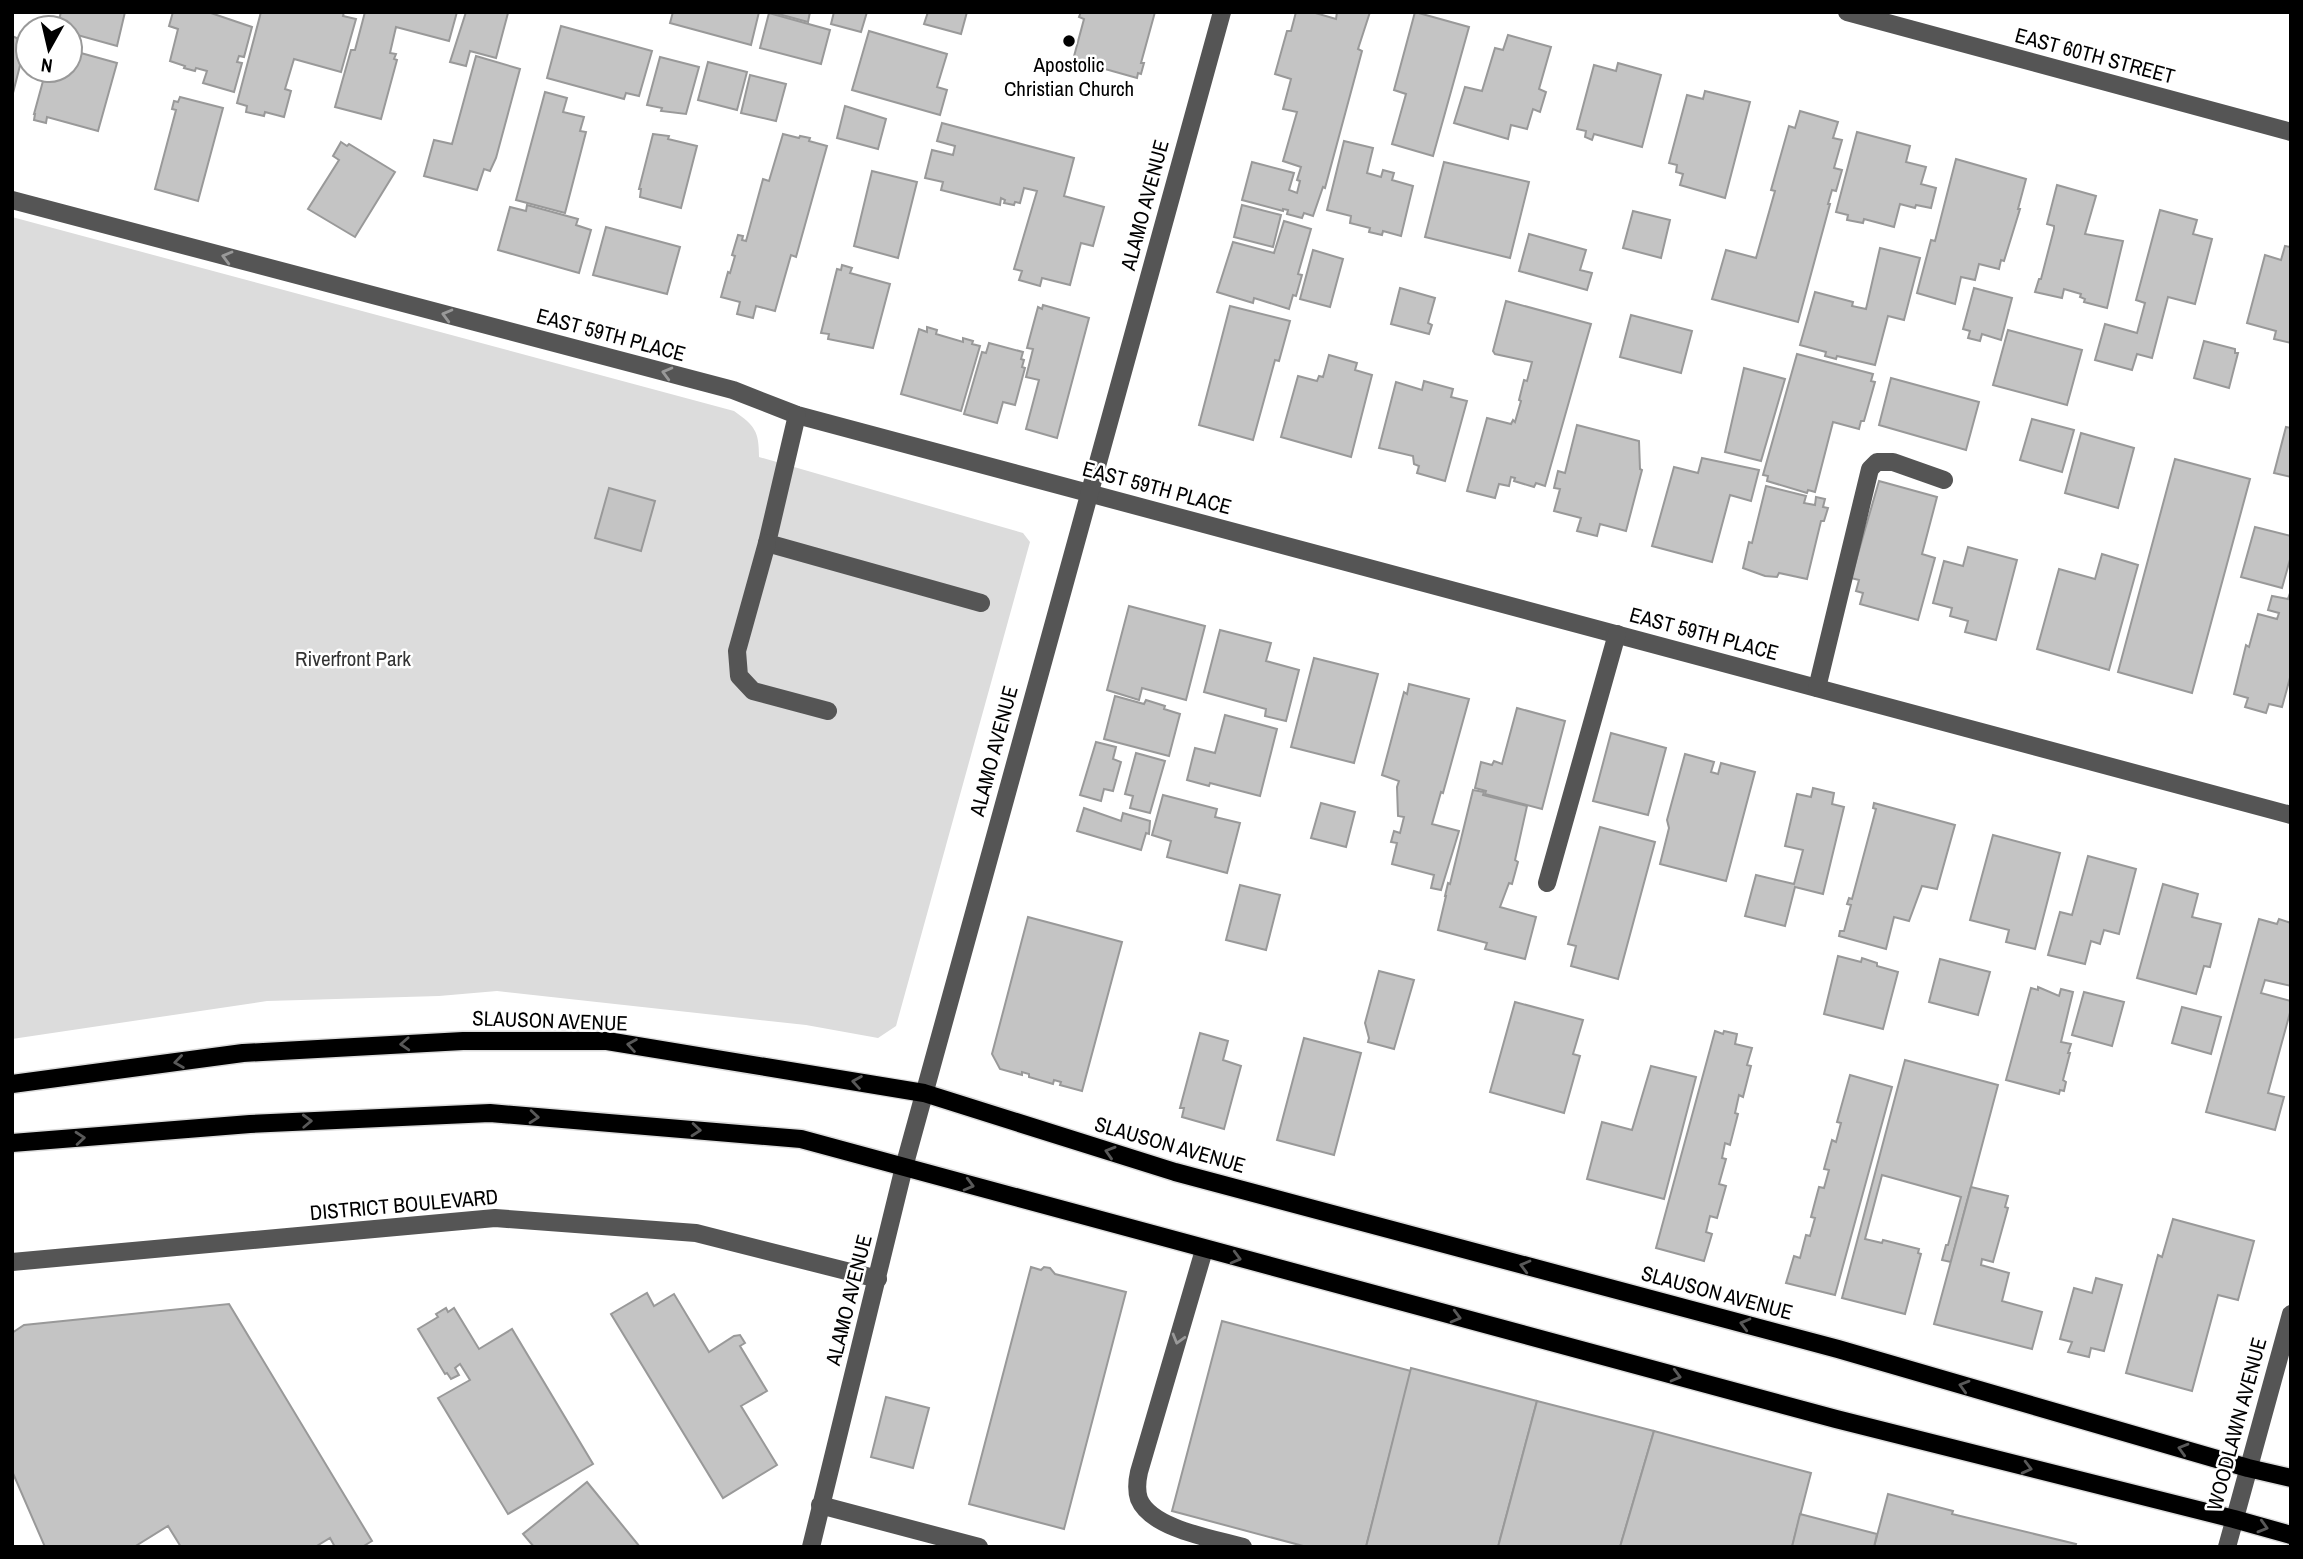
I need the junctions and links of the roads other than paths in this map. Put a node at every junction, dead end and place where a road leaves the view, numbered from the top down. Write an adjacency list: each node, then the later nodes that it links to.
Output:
1 (1222, 12): 7 (street, ALAMO AVENUE)
2 (1847, 12): 3 (street, EAST 60TH STREET)
3 (2291, 132)
4 (12, 200): 5 (street, EAST 59TH PLACE, one-way to 4)
5 (797, 415): 7 (street, EAST 59TH PLACE); 8 (street)
6 (1944, 480): 11 (street)
7 (1089, 493): 10 (street, EAST 59TH PLACE); 16 (street, ALAMO AVENUE)
8 (767, 543): 9 (street); 12 (street)
9 (981, 603)
10 (1617, 634): 11 (street, EAST 59TH PLACE); 14 (street)
11 (1817, 688): 13 (street, EAST 59TH PLACE)
12 (828, 711)
13 (2291, 815)
14 (1547, 883)
15 (12, 1084): 16 (main road, SLAUSON AVENUE, one-way to 15)
16 (924, 1093): 18 (street, ALAMO AVENUE); 23 (main road, SLAUSON AVENUE, one-way to 16)
17 (12, 1143): 18 (main road, one-way to 18)
18 (904, 1167): 19 (main road, one-way to 19); 21 (street, ALAMO AVENUE)
19 (1204, 1250): 26 (main road, one-way to 26); 30 (street, one-way to 30)
20 (12, 1262): 21 (street, DISTRICT BOULEVARD)
21 (878, 1279): 25 (street, ALAMO AVENUE)
22 (2291, 1314): 23 (street, WOODLAWN AVENUE)
23 (2248, 1468): 24 (main road, SLAUSON AVENUE); 26 (street, WOODLAWN AVENUE)
24 (2291, 1478)
25 (820, 1505): 28 (street, ALAMO AVENUE); 29 (street)
26 (2234, 1519): 27 (main road, one-way to 27); 31 (street, WOODLAWN AVENUE)
27 (2291, 1535)
28 (811, 1547)
29 (979, 1547)
30 (1243, 1547)
31 (2227, 1547)

